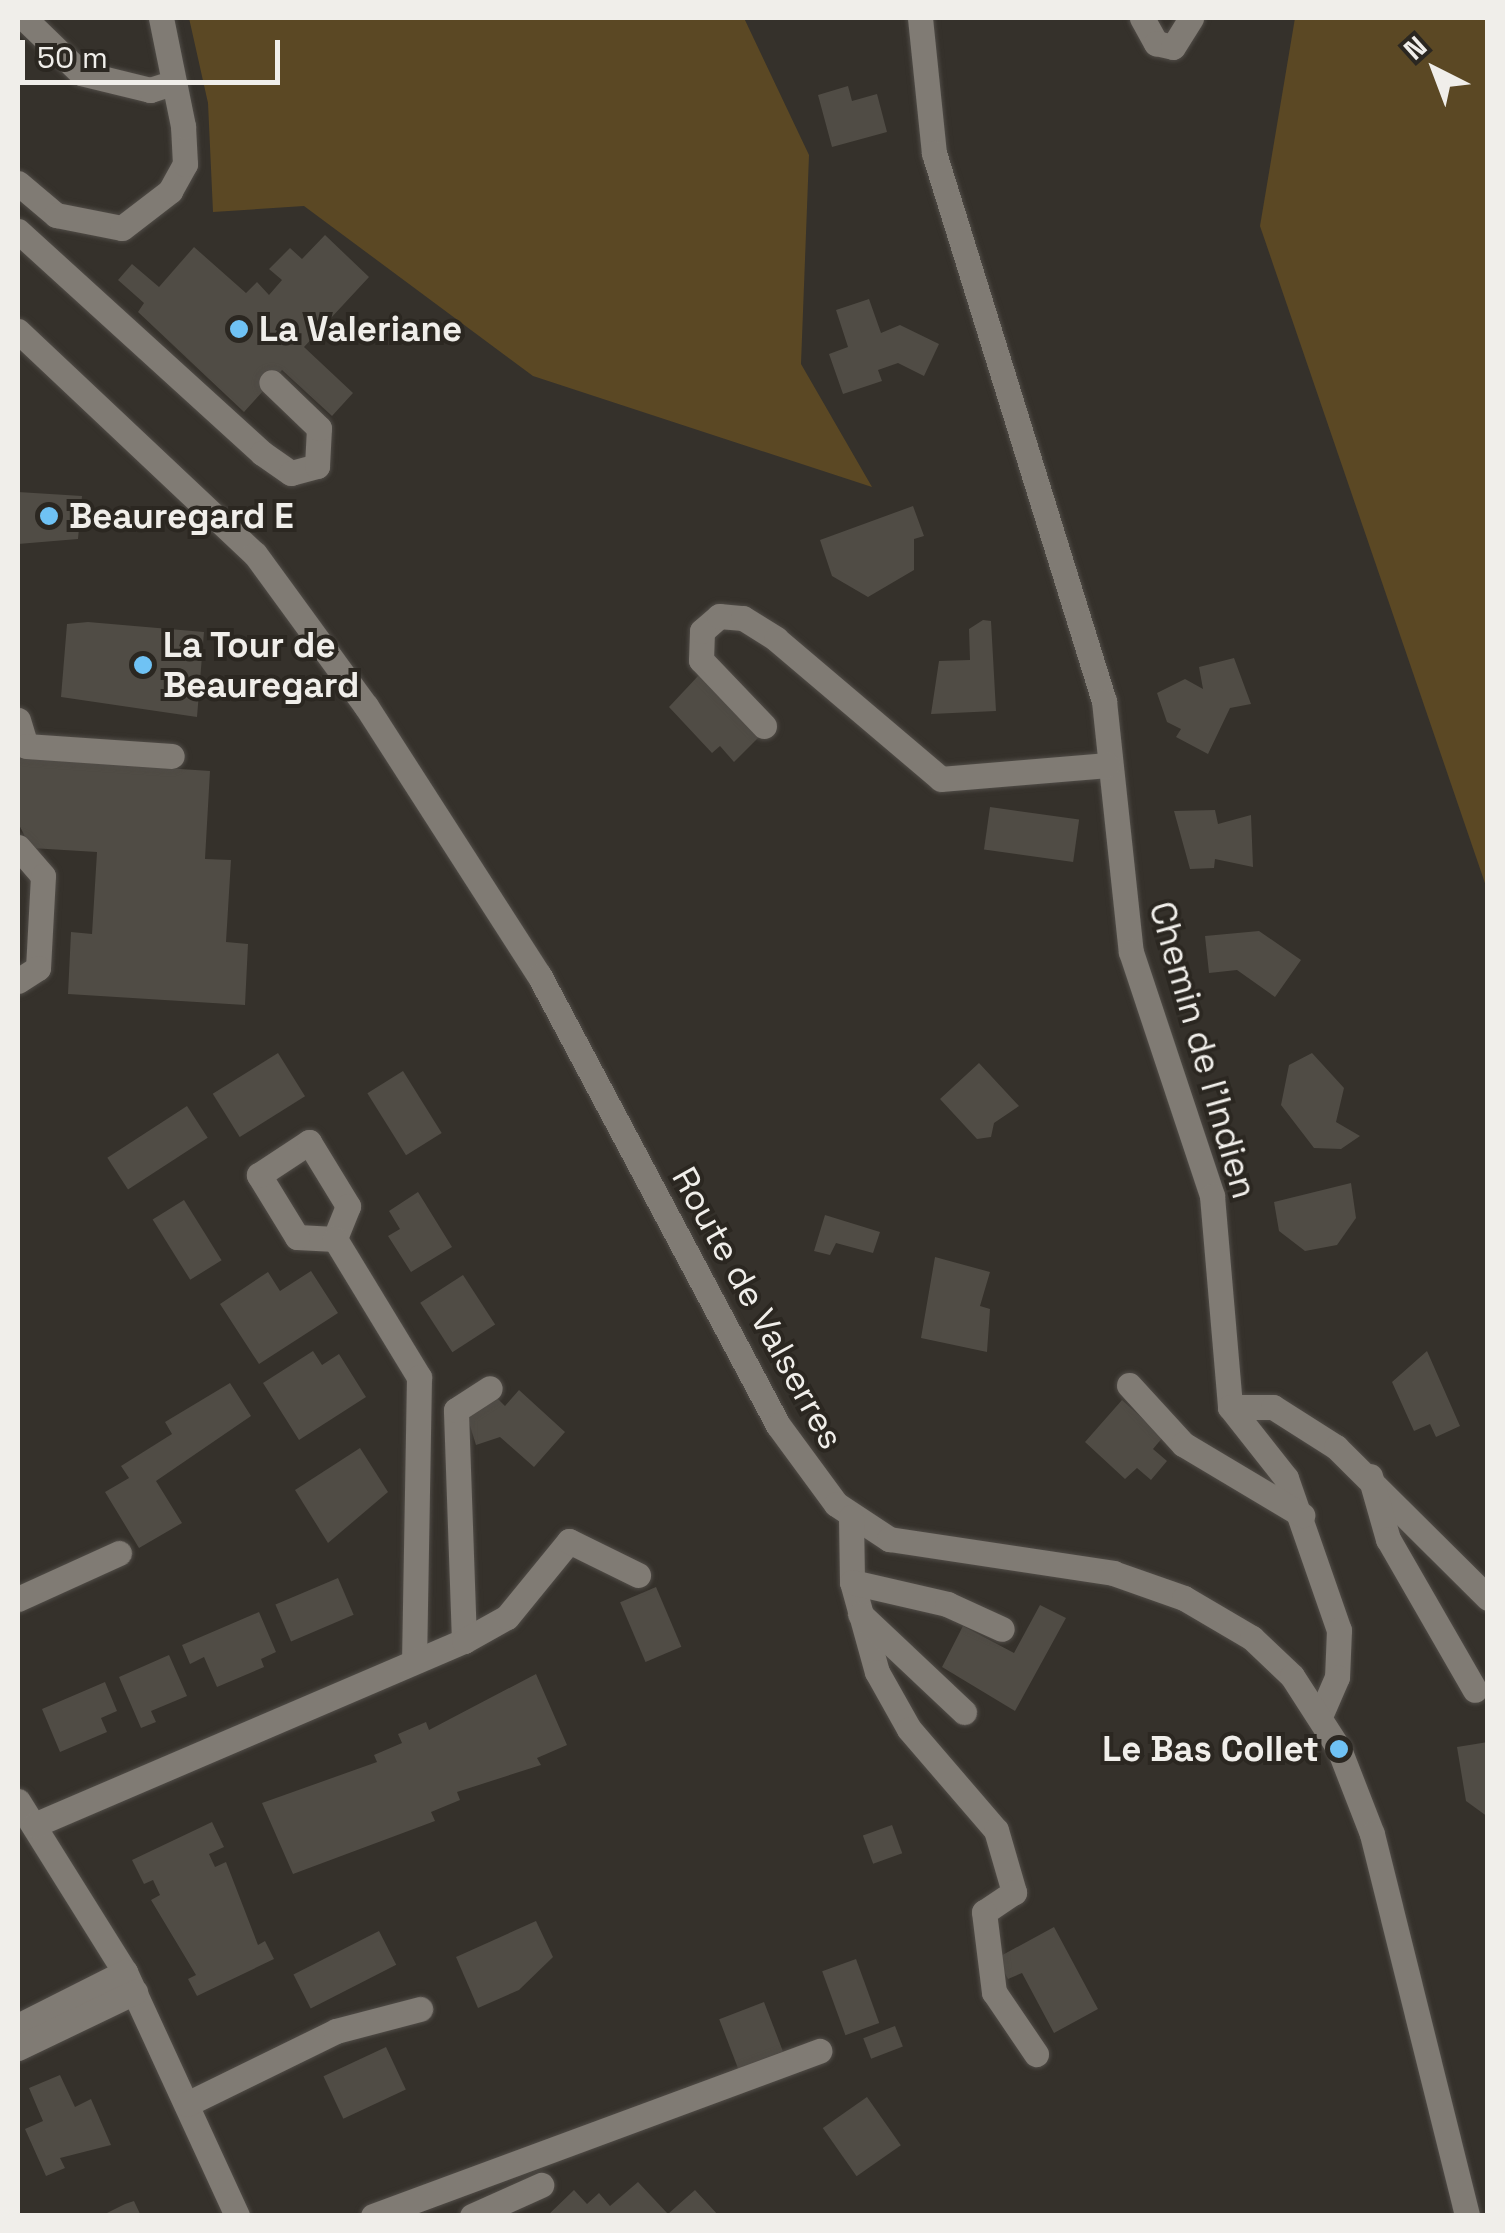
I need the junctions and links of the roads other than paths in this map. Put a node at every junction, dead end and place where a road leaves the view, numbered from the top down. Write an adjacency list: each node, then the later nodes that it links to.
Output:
1 (24, 18): 6 (street)
2 (161, 18): 6 (street)
3 (920, 18): 14 (street, Chemin de l'Indien)
4 (1142, 18): 5 (street)
5 (1191, 18)
6 (174, 82): 7 (street)
7 (18, 183)
8 (18, 231): 10 (street)
9 (18, 330): 23 (street, Route de Valserres)
10 (272, 382)
11 (18, 720): 13 (street)
12 (764, 726): 14 (street)
13 (172, 756)
14 (1107, 765): 20 (street, Chemin de l'Indien)
15 (18, 847): 16 (street)
16 (18, 981)
17 (335, 1240): 32 (street)
18 (1129, 1385): 22 (street)
19 (490, 1388): 31 (street)
20 (1230, 1407): 21 (street); 22 (street, Chemin de l'Indien)
21 (1370, 1476): 27 (street); 33 (street)
22 (1302, 1515): 35 (street, Chemin de l'Indien)
23 (851, 1517): 26 (street); 35 (street, Route de Valserres)
24 (118, 1553): 28 (street)
25 (638, 1575): 31 (street)
26 (852, 1582): 29 (street); 30 (street)
27 (1488, 1598)
28 (18, 1600)
29 (860, 1614): 34 (street); 42 (street)
30 (1002, 1629)
31 (464, 1641): 32 (street)
32 (414, 1658): 36 (street)
33 (1474, 1690)
34 (964, 1712)
35 (1320, 1714): 48 (street, Route de Valserres)
36 (23, 1812): 37 (street)
37 (130, 1982): 39 (street); 40 (street); 43 (street)
38 (420, 2009): 43 (street)
39 (18, 2026)
40 (18, 2048)
41 (818, 2051): 46 (street)
42 (1036, 2054)
43 (188, 2104): 45 (street)
44 (541, 2185): 47 (street)
45 (237, 2216)
46 (373, 2216)
47 (472, 2216)
48 (1466, 2216)

